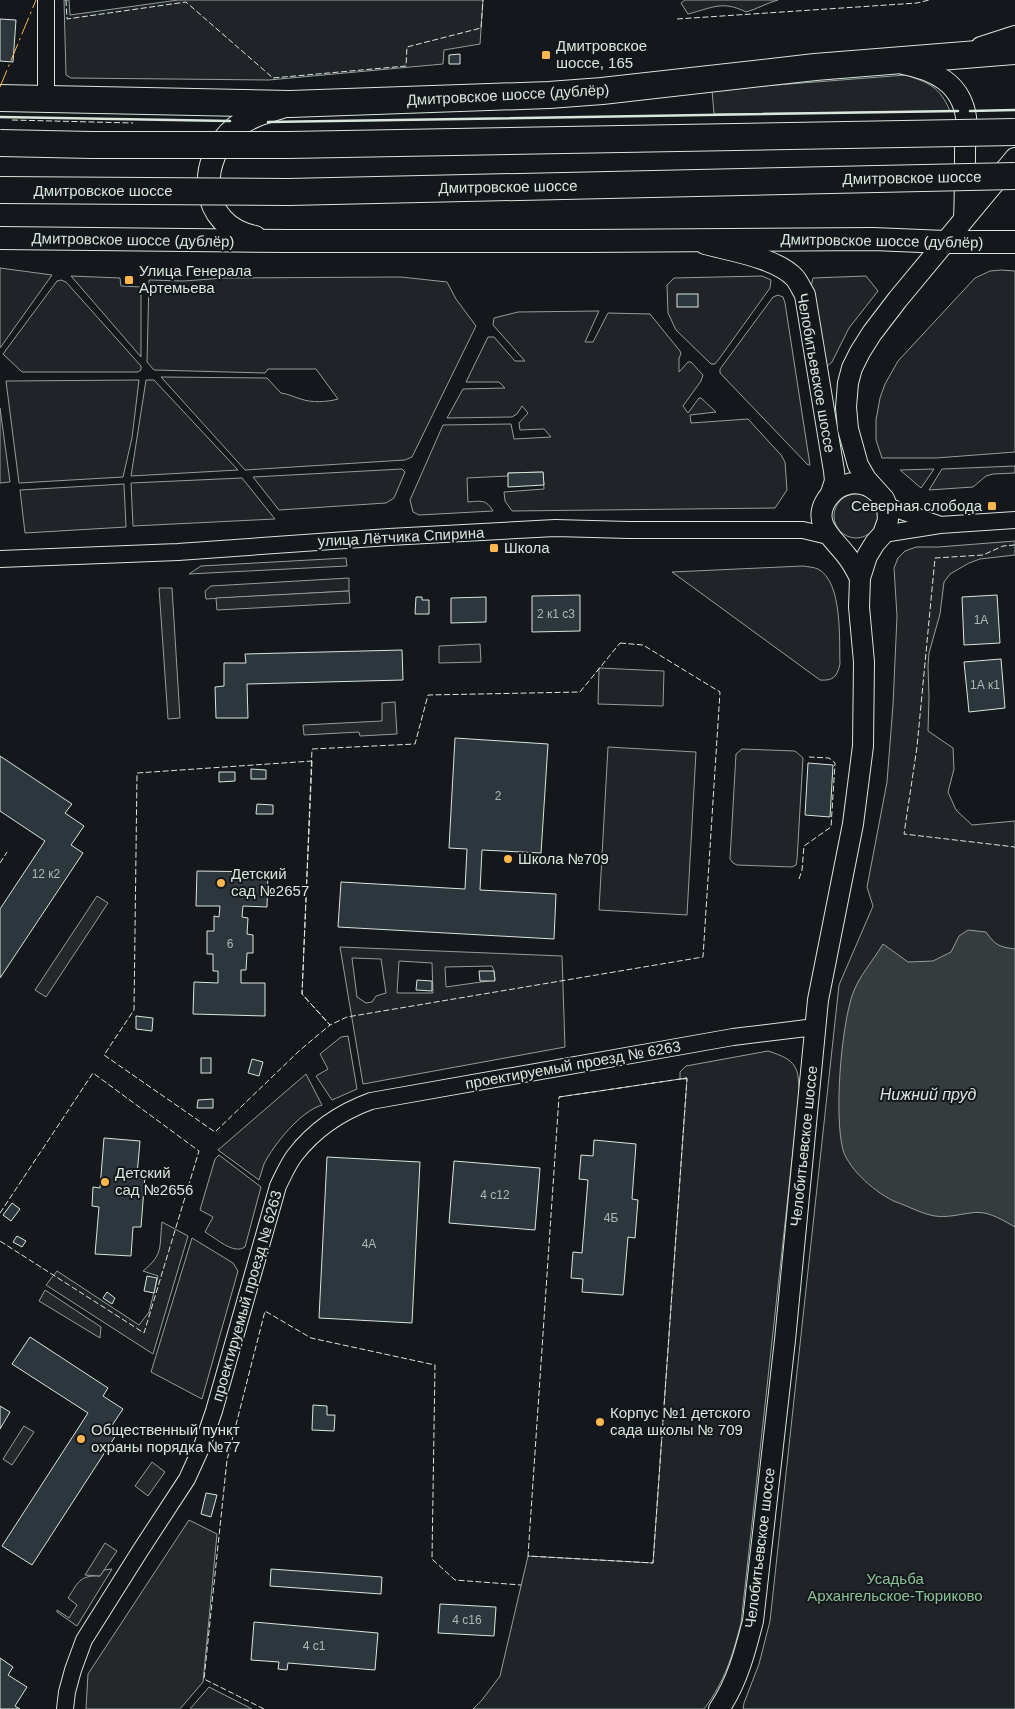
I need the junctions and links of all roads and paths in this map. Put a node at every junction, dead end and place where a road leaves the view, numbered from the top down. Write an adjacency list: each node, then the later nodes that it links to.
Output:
1 (46, 0): 7 (street)
2 (1015, 36): 4 (street)
3 (1015, 51): 4 (highway, Дмитровское шоссе (дублёр))
4 (956, 55): 5 (highway, Дмитровское шоссе (дублёр))
5 (886, 61): 8 (highway, Дмитровское шоссе (дублёр)); 14 (street)
6 (0, 98): 7 (highway, Дмитровское шоссе (дублёр))
7 (46, 99): 8 (highway, Дмитровское шоссе (дублёр))
8 (290, 104): 17 (main road)
9 (1015, 132): 10 (highway, bridge)
10 (0, 143)
11 (1015, 158): 14 (street, Челобитьевское шоссе)
12 (1015, 176): 13 (highway, Дмитровское шоссе, bridge)
13 (0, 190)
14 (964, 218): 18 (street, Челобитьевское шоссе)
15 (0, 238): 17 (main road, Дмитровское шоссе (дублёр))
16 (688, 239): 17 (main road, Дмитровское шоссе (дублёр)); 18 (main road, Дмитровское шоссе (дублёр)); 20 (street, Челобитьевское шоссе)
17 (288, 241)
18 (945, 242): 19 (main road, Дмитровское шоссе (дублёр)); 21 (street, Челобитьевское шоссе)
19 (1015, 242)
20 (831, 494): 21 (street); 22 (street, Челобитьевское шоссе)
21 (883, 500): 24 (street); 26 (street, Челобитьевское шоссе)
22 (822, 512): 25 (street); 27 (street)
23 (1015, 520): 24 (street)
24 (940, 525): 26 (street)
25 (803, 530): 27 (street, улица Лётчика Спирина); 28 (street, улица Лётчика Спирина)
26 (879, 538): 27 (street); 29 (street, Челобитьевское шоссе)
27 (833, 540): 29 (street)
28 (0, 559)
29 (860, 578): 30 (street, Челобитьевское шоссе)
30 (815, 1027): 31 (street, проектируемый проезд № 6263); 32 (street, Челобитьевское шоссе)
31 (66, 1709)
32 (718, 1709)

